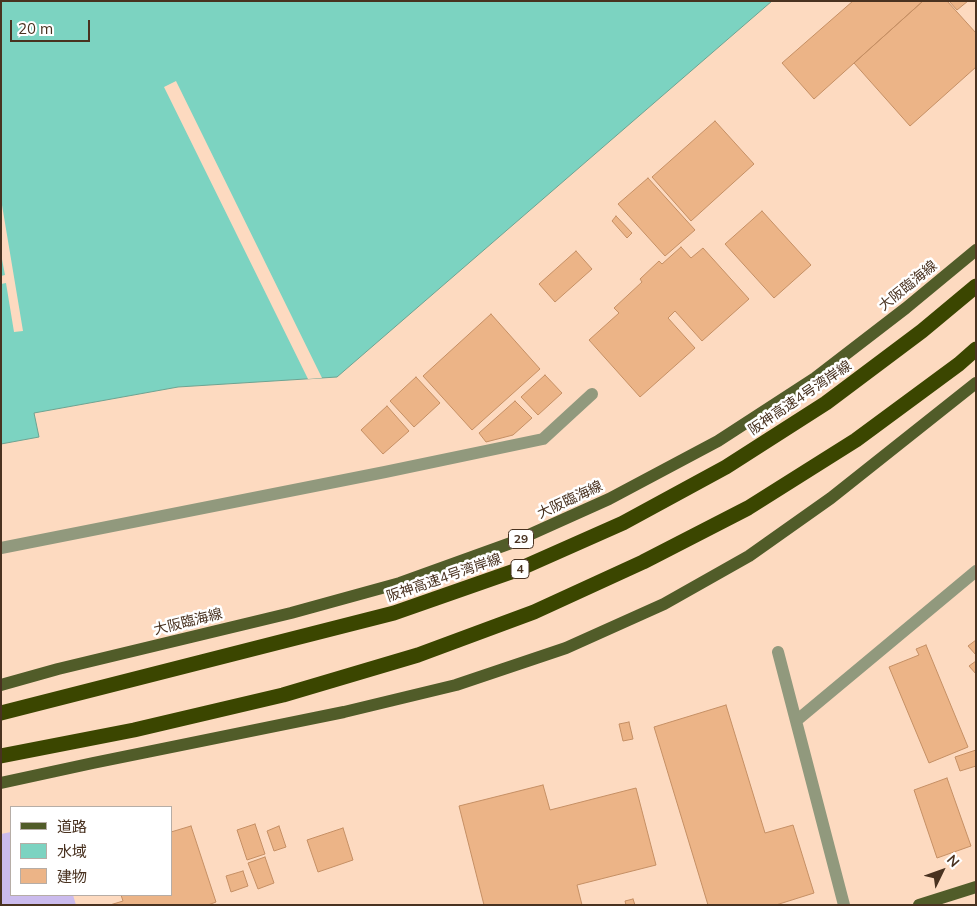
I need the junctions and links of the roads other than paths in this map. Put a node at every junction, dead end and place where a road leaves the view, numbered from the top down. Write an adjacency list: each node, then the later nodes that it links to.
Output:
1 (976, 250): 9 (main road, 大阪臨海線 / 29)
2 (976, 286): 10 (highway, 阪神高速4号湾岸線 / 4)
3 (976, 349): 12 (highway)
4 (976, 382): 13 (main road)
5 (592, 394): 6 (street)
6 (1, 548)
7 (976, 571): 11 (street)
8 (778, 652): 11 (street)
9 (1, 685)
10 (1, 713)
11 (796, 721): 15 (street)
12 (1, 756)
13 (1, 783)
14 (976, 887): 16 (main road)
15 (844, 905)
16 (919, 905)

